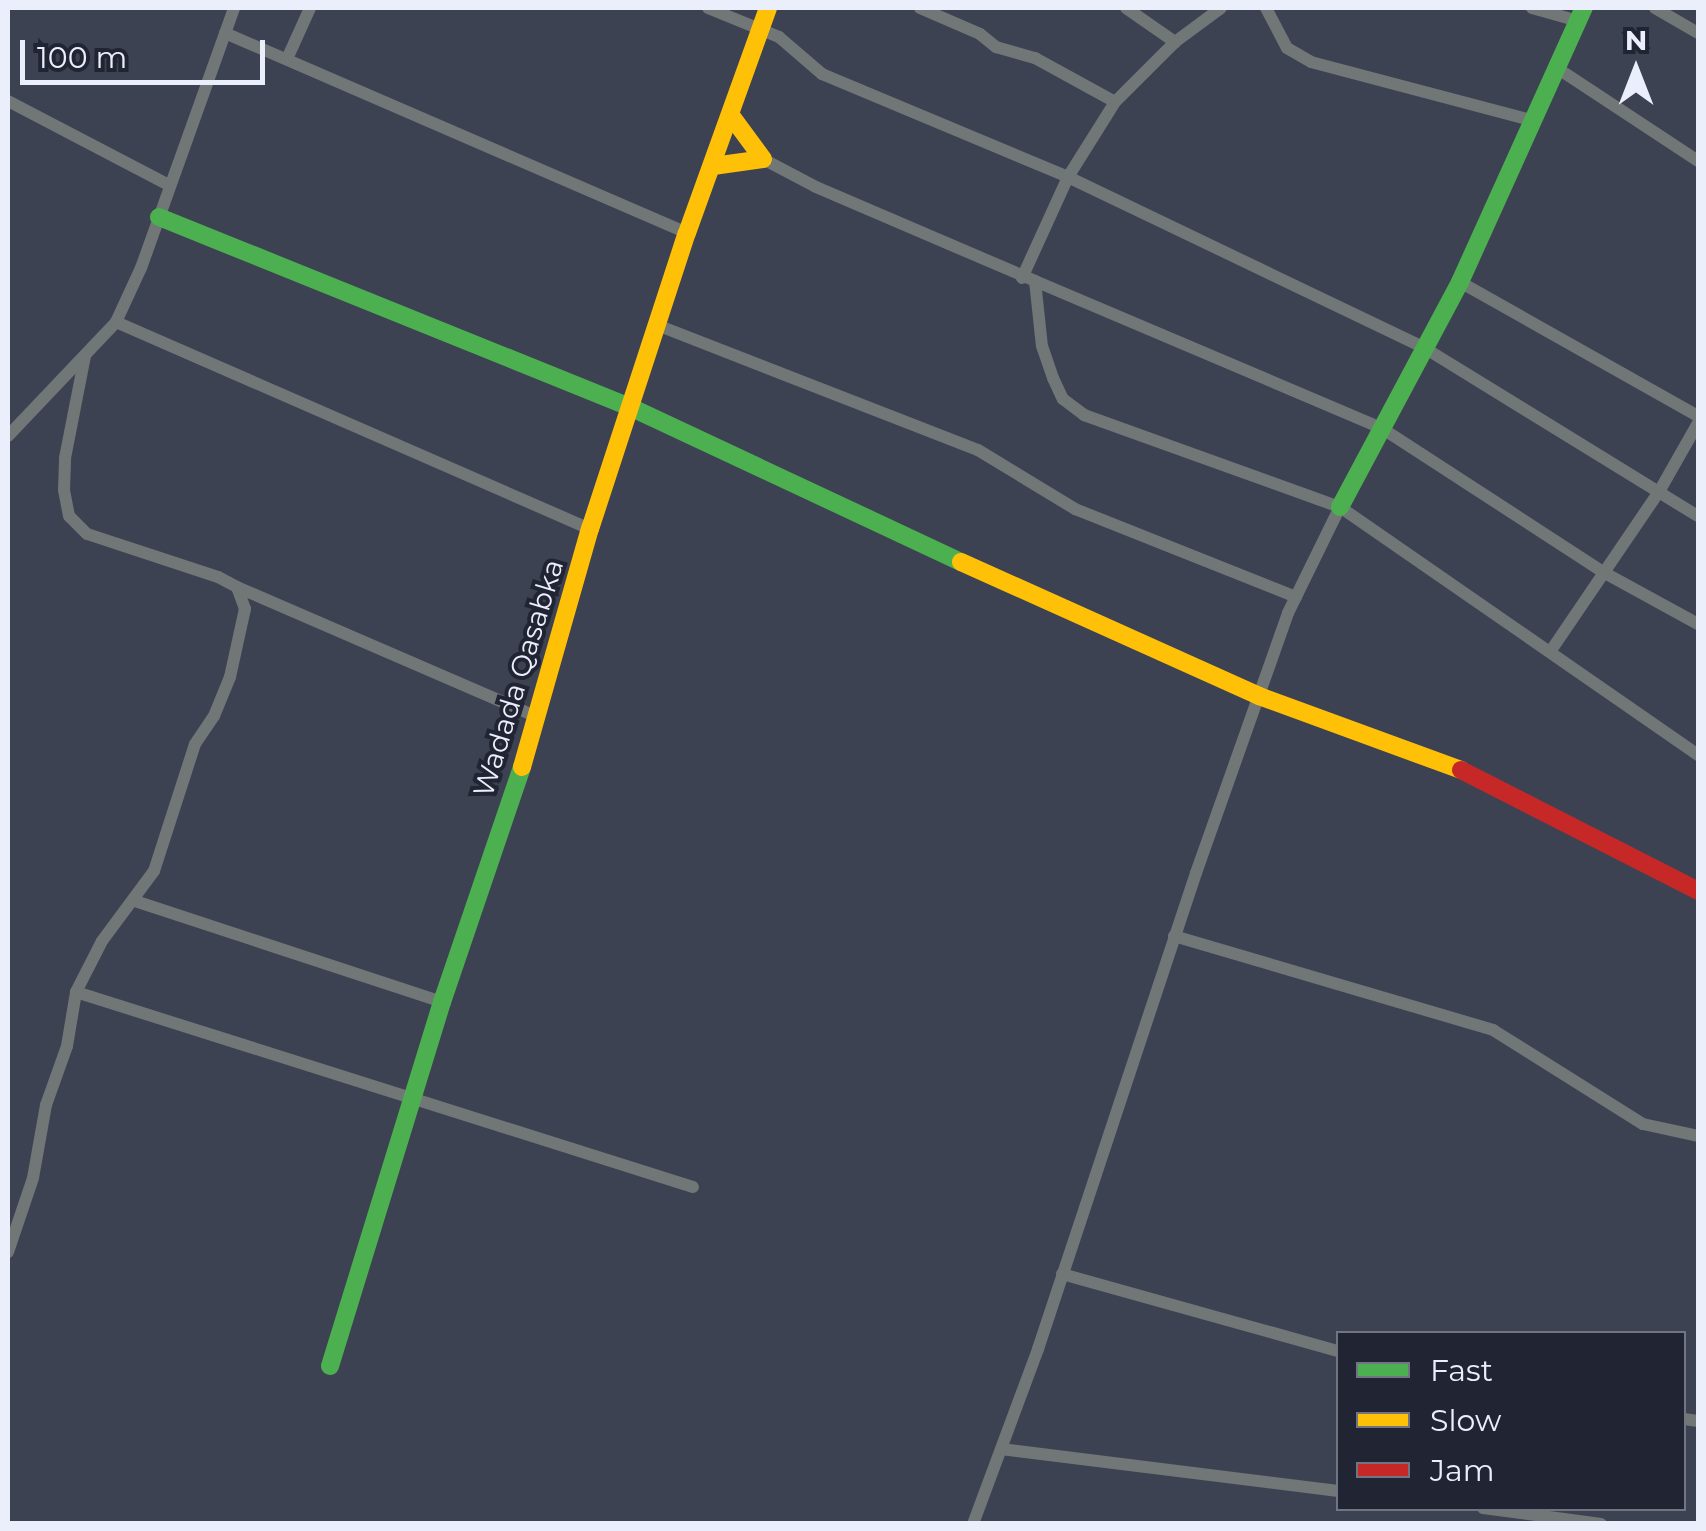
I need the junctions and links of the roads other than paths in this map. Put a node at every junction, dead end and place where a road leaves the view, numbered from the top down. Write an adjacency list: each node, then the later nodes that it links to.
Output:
1 (234, 8): 13 (street)
2 (310, 8): 16 (street)
3 (708, 8): 12 (street)
4 (768, 8): 12 (street, Wadada Qasabka)
5 (920, 8): 19 (street)
6 (1126, 8): 15 (street)
7 (1221, 8): 15 (street)
8 (1266, 8): 21 (street)
9 (1532, 8): 11 (street)
10 (1655, 8): 14 (street)
11 (1581, 14): 17 (street)
12 (760, 28): 20 (street, Wadada Qasabka); 25 (street)
13 (225, 33): 16 (street); 26 (street)
14 (1698, 34)
15 (1175, 42): 19 (street)
16 (288, 59): 28 (street)
17 (1558, 68): 21 (street); 23 (street)
18 (8, 102): 26 (street)
19 (1115, 102): 25 (street)
20 (732, 117): 22 (street); 24 (street, Wadada Qasabka)
21 (1534, 121): 30 (street)
22 (763, 159): 24 (street); 29 (street)
23 (1698, 160)
24 (713, 166): 28 (street, Wadada Qasabka)
25 (1068, 178): 29 (street); 33 (street)
26 (167, 184): 27 (street)
27 (159, 216): 31 (street); 35 (street)
28 (687, 232): 32 (street, Wadada Qasabka)
29 (1029, 279): 37 (street); 40 (street)
30 (1460, 282): 33 (street); 36 (street)
31 (116, 322): 34 (street); 42 (street)
32 (657, 325): 35 (street, Wadada Qasabka); 45 (street)
33 (1423, 346): 37 (street); 39 (street)
34 (85, 356): 38 (street); 44 (street)
35 (630, 406): 42 (street, Wadada Qasabka); 48 (street)
36 (1698, 419): 39 (street)
37 (1383, 430): 40 (street); 43 (street)
38 (8, 436)
39 (1660, 490): 41 (street); 43 (street)
40 (1340, 507): 45 (street); 47 (street)
41 (1698, 516)
42 (590, 529): 49 (street, Wadada Qasabka)
43 (1603, 572): 46 (street); 47 (street)
44 (236, 587): 49 (street); 52 (street)
45 (1296, 597): 48 (street)
46 (1698, 624)
47 (1550, 652): 50 (street)
48 (1258, 696): 51 (street); 53 (street)
49 (539, 718): 55 (street, Wadada Qasabka)
50 (1698, 754)
51 (1698, 891)
52 (135, 901): 54 (street); 55 (street)
53 (1174, 936): 57 (street); 60 (street)
54 (76, 992): 56 (street); 59 (street)
55 (442, 1002): 56 (street, Wadada Qasabka)
56 (412, 1098): 58 (street); 62 (street, Wadada Qasabka)
57 (1698, 1136)
58 (693, 1187)
59 (8, 1252)
60 (1062, 1274): 61 (street); 63 (street)
61 (1336, 1351)
62 (330, 1366)
63 (1001, 1450): 64 (street); 66 (street)
64 (1336, 1491)
65 (1505, 1511): 67 (street)
66 (973, 1524)
67 (1601, 1524)

